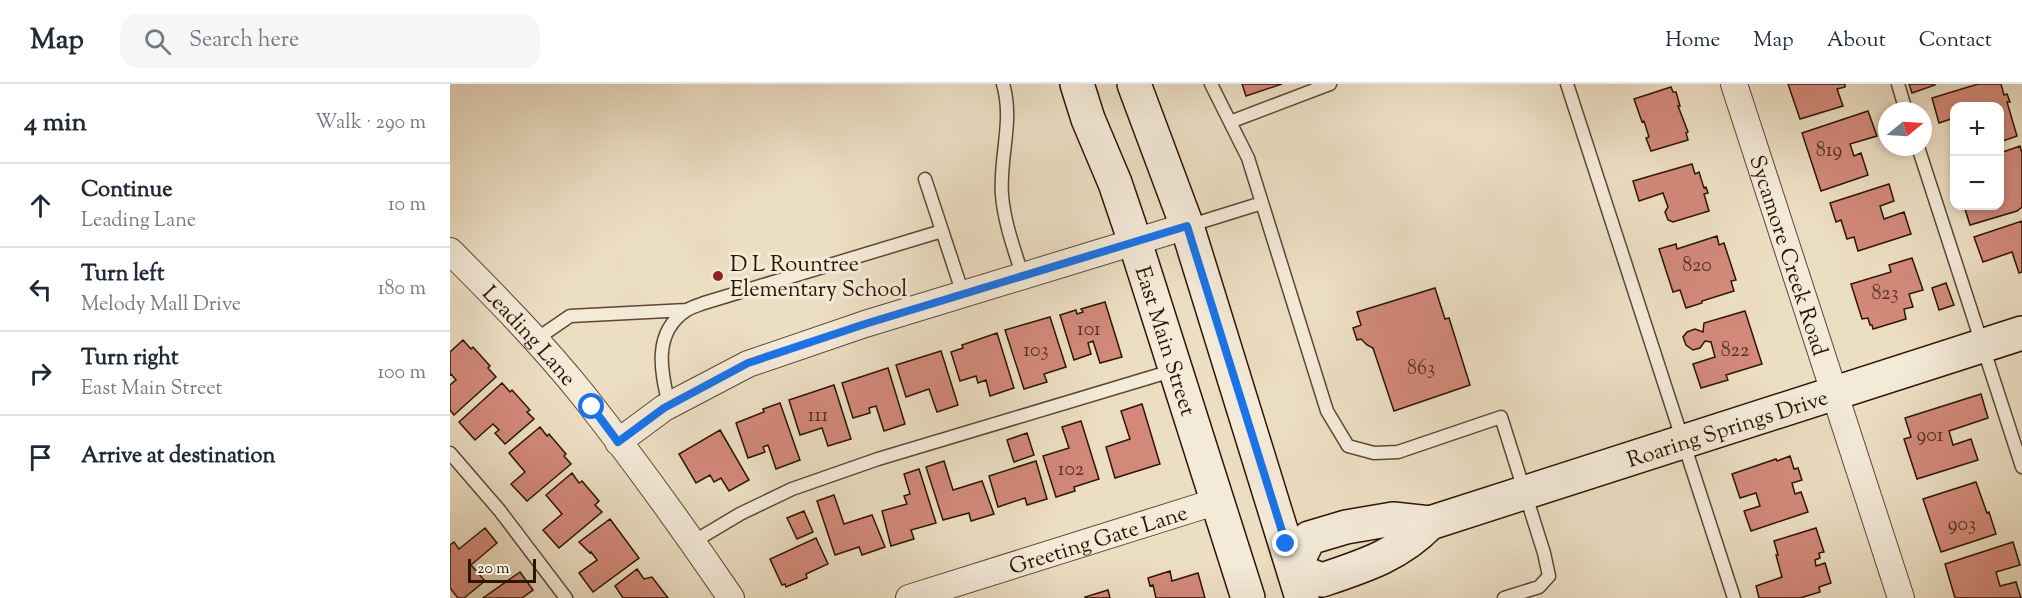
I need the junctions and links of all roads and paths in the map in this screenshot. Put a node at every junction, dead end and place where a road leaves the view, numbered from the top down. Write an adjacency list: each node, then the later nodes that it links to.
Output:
1 (1003, 84): 18 (lane)
2 (1077, 84): 16 (main road, East Main Street)
3 (1134, 84): 14 (main road)
4 (1211, 84): 10 (lane)
5 (1330, 84): 10 (lane)
6 (1567, 84): 27 (lane)
7 (1734, 84): 25 (street, Sycamore Creek Road)
8 (1898, 84): 9 (lane)
9 (1903, 102)
10 (1230, 122): 13 (lane)
11 (1921, 156): 23 (lane)
12 (925, 179): 15 (lane)
13 (1262, 203): 14 (lane); 31 (lane)
14 (1187, 226): 16 (street); 35 (main road)
15 (942, 231): 19 (lane); 20 (lane)
16 (1135, 242): 18 (street); 24 (main road, East Main Street)
17 (450, 251): 22 (street, Leading Lane)
18 (1023, 277): 19 (street)
19 (963, 294): 26 (street)
20 (687, 310): 22 (lane); 26 (lane)
21 (2022, 333): 23 (main road, Roaring Springs Drive)
22 (535, 340): 28 (street, Leading Lane)
23 (1983, 345): 25 (main road, Roaring Springs Drive); 30 (lane)
24 (1176, 370): 32 (main road, East Main Street); 34 (lane)
25 (1835, 392): 27 (main road, Roaring Springs Drive); 42 (street, Sycamore Creek Road)
26 (669, 405): 28 (street)
27 (1683, 441): 31 (main road, Roaring Springs Drive); 41 (lane)
28 (618, 442): 34 (street, Leading Lane)
29 (450, 453): 37 (lane)
30 (2022, 467)
31 (1525, 492): 33 (main road, Roaring Springs Drive); 40 (lane)
32 (1218, 501): 36 (main road, East Main Street); 39 (street, Greeting Gate Lane)
33 (1430, 523): 35 (main road, Roaring Springs Drive); 35 (main road, Roaring Springs Drive)
34 (693, 542): 38 (street, Leading Lane)
35 (1298, 584): 36 (main road)
36 (1246, 591)
37 (566, 598)
38 (731, 598)
39 (909, 598)
40 (1504, 598)
41 (1734, 598)
42 (1902, 598)

